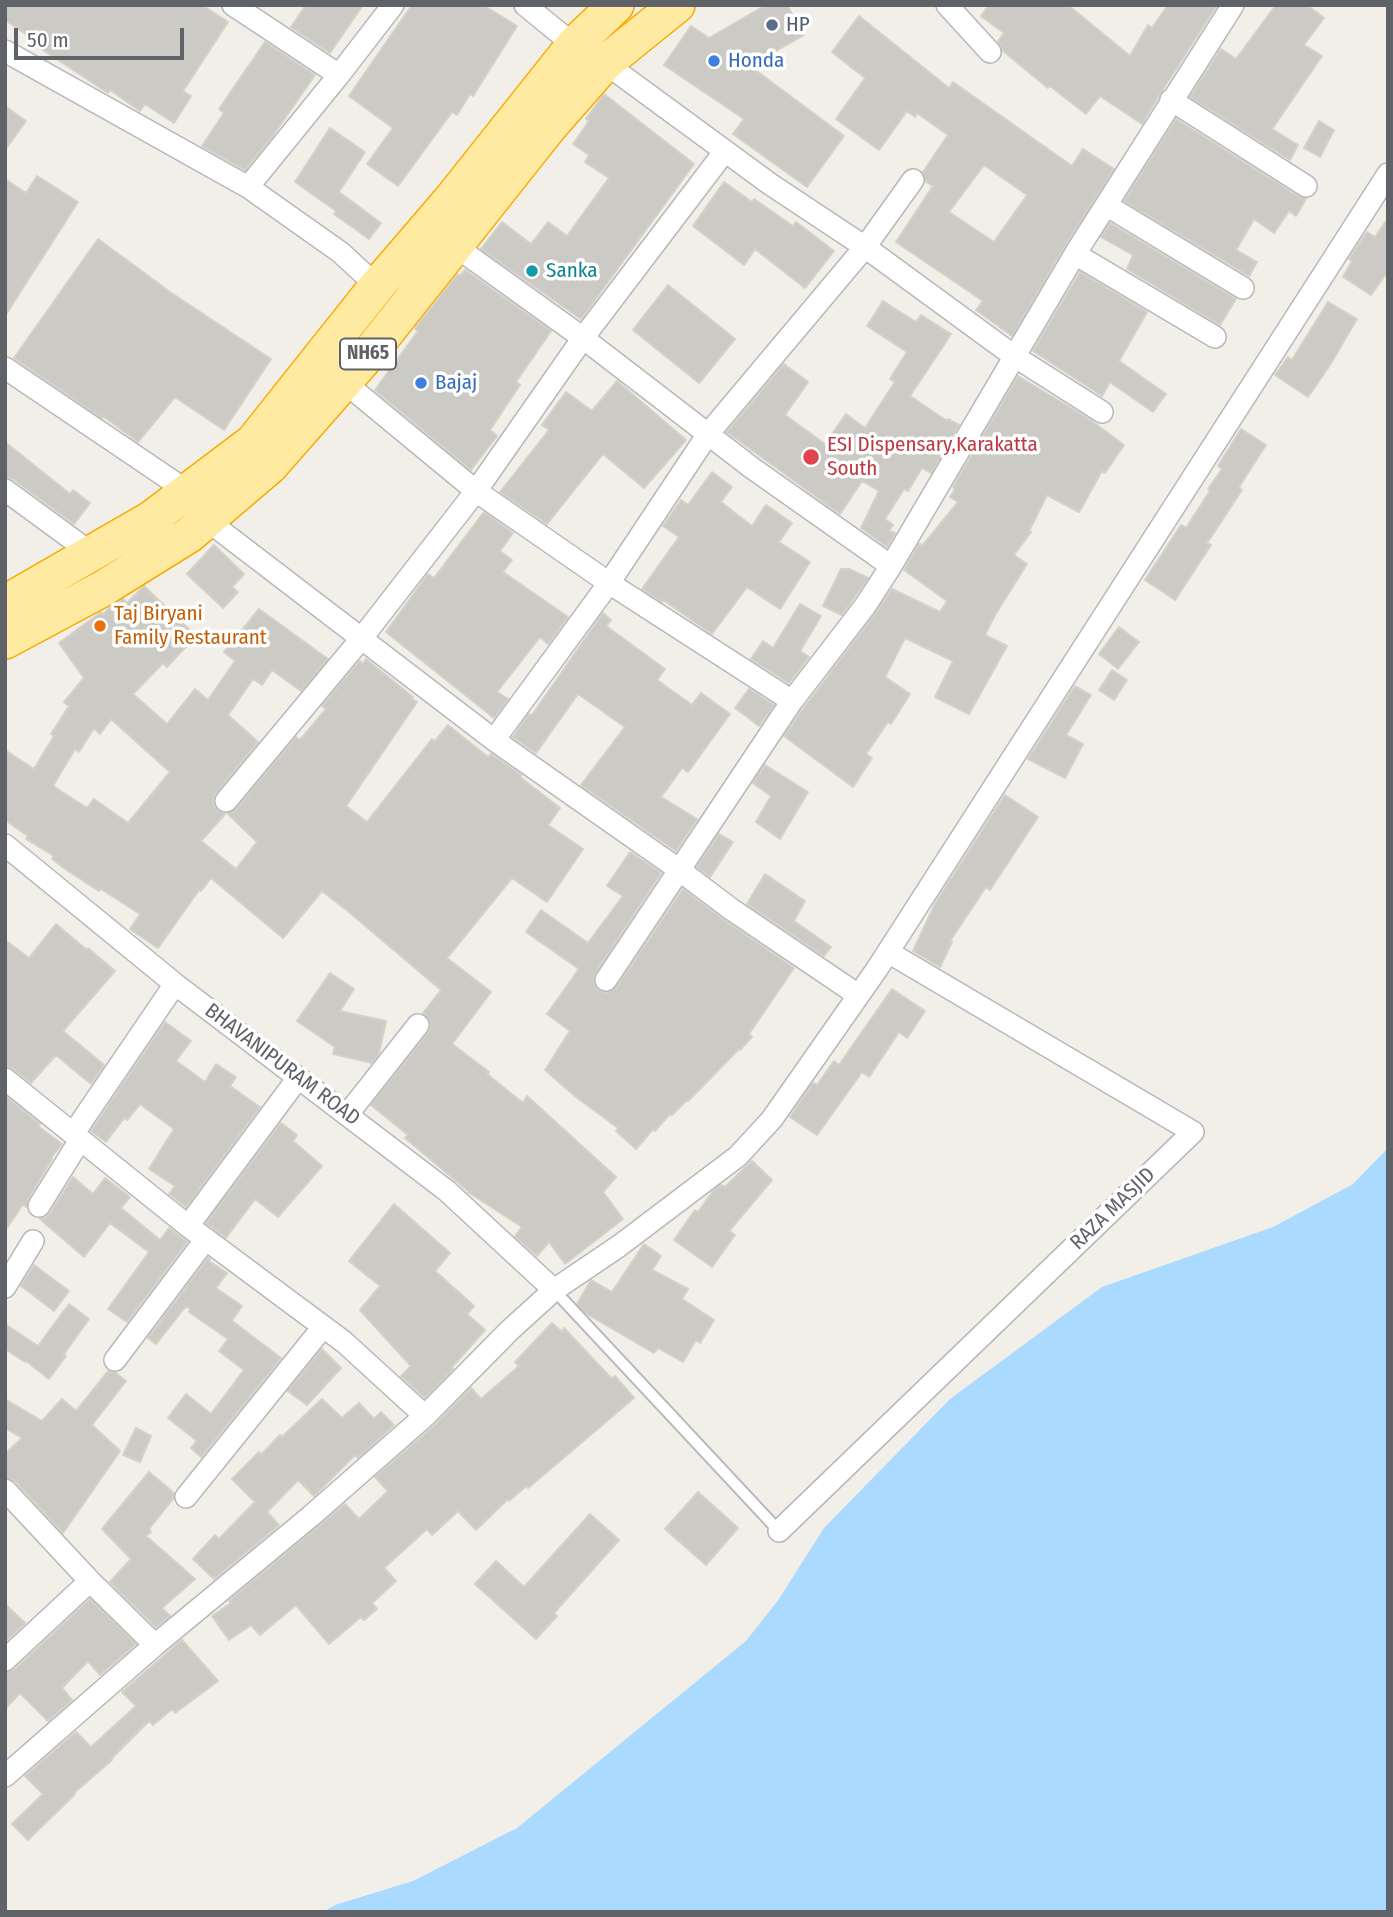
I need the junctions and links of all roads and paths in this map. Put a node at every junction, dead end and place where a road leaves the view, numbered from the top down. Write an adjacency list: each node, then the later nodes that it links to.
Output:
1 (233, 5): 12 (street)
2 (393, 5): 12 (street)
3 (525, 5): 8 (street)
4 (616, 5): 8 (highway, NH65)
5 (677, 5): 11 (highway, NH65)
6 (947, 5): 9 (street)
7 (1233, 5): 13 (street)
8 (574, 45): 23 (highway, NH65)
9 (990, 52)
10 (6, 55): 17 (street)
11 (605, 63): 14 (street); 20 (highway, NH65)
12 (339, 75): 17 (street)
13 (1171, 100): 16 (street); 19 (street)
14 (725, 151): 21 (street); 26 (street)
15 (913, 180): 21 (street)
16 (1306, 186)
17 (248, 187): 23 (street)
18 (1384, 188): 47 (street)
19 (1106, 205): 22 (street); 24 (street)
20 (455, 246): 26 (street); 29 (highway, NH65)
21 (865, 247): 27 (street); 31 (street)
22 (1075, 254): 25 (street); 27 (street)
23 (377, 286): 33 (highway, NH65)
24 (1243, 288)
25 (1215, 337)
26 (583, 338): 31 (street); 34 (street)
27 (1014, 356): 30 (street); 37 (street)
28 (5, 369): 33 (street)
29 (344, 382): 34 (street); 35 (highway, NH65)
30 (1102, 412)
31 (708, 435): 37 (street); 38 (street)
32 (5, 490): 36 (street)
33 (187, 491): 36 (highway, NH65)
34 (476, 491): 38 (street); 40 (street)
35 (208, 521): 40 (street); 41 (highway, NH65)
36 (91, 553): 39 (highway, NH65)
37 (891, 566): 42 (street)
38 (609, 583): 42 (street); 43 (street)
39 (5, 603)
40 (362, 639): 43 (street); 44 (street)
41 (5, 641)
42 (792, 701): 46 (street)
43 (494, 740): 46 (street)
44 (226, 801)
45 (5, 845): 49 (street, BHAVANIPURAM ROAD)
46 (678, 869): 48 (street); 50 (street)
47 (888, 952): 50 (street); 67 (street, RAZA MASJID)
48 (606, 980)
49 (175, 984): 52 (street, BHAVANIPURAM ROAD); 55 (street)
50 (858, 995): 61 (street)
51 (418, 1025): 54 (street)
52 (298, 1078): 54 (street, BHAVANIPURAM ROAD); 57 (street)
53 (5, 1079): 55 (street)
54 (347, 1115): 61 (street, BHAVANIPURAM ROAD)
55 (77, 1137): 56 (street); 57 (street)
56 (38, 1206)
57 (188, 1226): 58 (street)
58 (206, 1240): 62 (street); 63 (street)
59 (33, 1241): 60 (street)
60 (5, 1287)
61 (554, 1290): 64 (street); 67 (lane)
62 (323, 1327): 64 (street); 66 (street)
63 (115, 1360)
64 (425, 1416): 69 (street)
65 (5, 1490): 68 (street)
66 (186, 1497)
67 (779, 1531)
68 (90, 1581): 69 (street); 70 (street)
69 (155, 1645): 71 (street)
70 (5, 1660)
71 (5, 1776)

